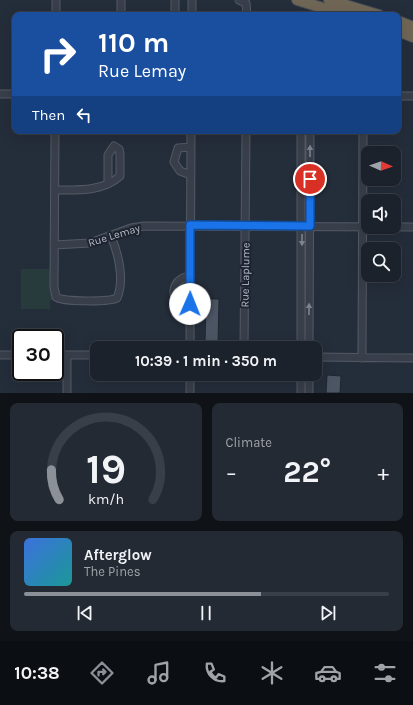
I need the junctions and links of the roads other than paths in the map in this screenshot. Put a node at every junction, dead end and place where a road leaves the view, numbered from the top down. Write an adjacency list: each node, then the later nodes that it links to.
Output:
1 (56, 0): 8 (street)
2 (121, 0): 9 (street)
3 (175, 0): 10 (street)
4 (192, 0): 11 (street)
5 (239, 0): 12 (street)
6 (297, 0): 13 (highway)
7 (329, 0): 14 (highway)
8 (56, 12)
9 (121, 12)
10 (175, 12)
11 (192, 12)
12 (247, 12)
13 (336, 12)
14 (369, 12)
15 (401, 22): 16 (highway)
16 (413, 27)
17 (401, 33): 18 (highway)
18 (413, 37)
19 (0, 94): 20 (street)
20 (12, 94)
21 (401, 96): 22 (street)
22 (413, 96)
23 (55, 134): 32 (street)
24 (191, 134): 29 (street)
25 (246, 134): 35 (street, Rue Laplume)
26 (301, 134): 36 (street)
27 (310, 134): 37 (street, one-way to 27)
28 (363, 134): 33 (street)
29 (191, 147): 30 (street); 30 (street)
30 (191, 175): 34 (street)
31 (108, 184): 32 (street)
32 (55, 190): 43 (street)
33 (363, 194)
34 (190, 225): 35 (street, Rue Lemay); 42 (street, Rue Lemay); 44 (street)
35 (245, 226): 36 (street, Rue Lemay); 47 (street, Rue Laplume)
36 (302, 226): 37 (street, Rue Lemay); 48 (street, one-way to 48)
37 (310, 226): 38 (street, Rue Lemay); 49 (street, one-way to 37)
38 (361, 227)
39 (401, 228): 40 (street, Rue Lemay)
40 (413, 228)
41 (363, 234): 55 (street)
42 (111, 236): 43 (street, Rue Lemay); 43 (street)
43 (54, 245)
44 (190, 276): 45 (street); 45 (street)
45 (190, 304): 46 (street)
46 (190, 341)
47 (244, 341)
48 (301, 341)
49 (309, 341)
50 (0, 355): 51 (street)
51 (12, 355)
52 (67, 355): 53 (street); 60 (street)
53 (90, 355)
54 (322, 357): 55 (street)
55 (362, 358): 56 (street)
56 (413, 358)
57 (190, 381): 61 (street)
58 (301, 381): 62 (street)
59 (309, 381): 63 (street)
60 (67, 393)
61 (190, 393)
62 (301, 393)
63 (309, 393)

